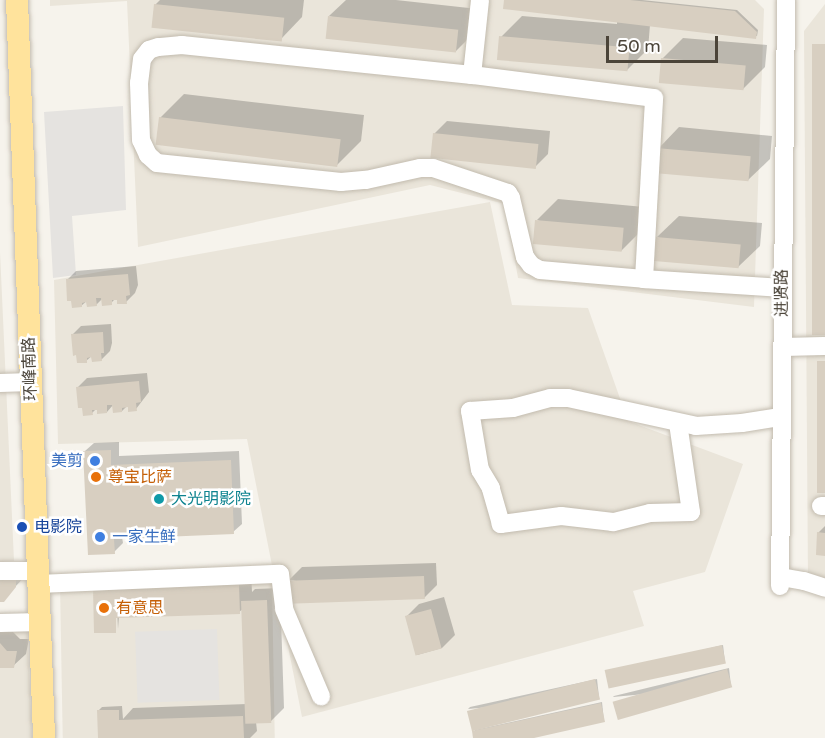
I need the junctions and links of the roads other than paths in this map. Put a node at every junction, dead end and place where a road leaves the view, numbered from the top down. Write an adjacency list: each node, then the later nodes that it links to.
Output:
1 (17, 0): 9 (main road, 环峰南路)
2 (480, 0): 4 (street)
3 (786, 0): 6 (street, 进贤路)
4 (472, 75): 5 (street); 5 (street)
5 (644, 279): 6 (street)
6 (782, 288): 8 (street, 进贤路)
7 (825, 346): 8 (street)
8 (782, 347): 11 (street, 进贤路)
9 (31, 382): 10 (street); 14 (main road, 环峰南路)
10 (0, 383)
11 (782, 417): 12 (street); 15 (street, 进贤路)
12 (678, 423): 12 (street)
13 (0, 571): 14 (street)
14 (38, 577): 17 (main road, 环峰南路); 18 (street)
15 (825, 588)
16 (0, 622): 17 (street)
17 (40, 622): 19 (main road, 环峰南路)
18 (321, 696)
19 (44, 738)

